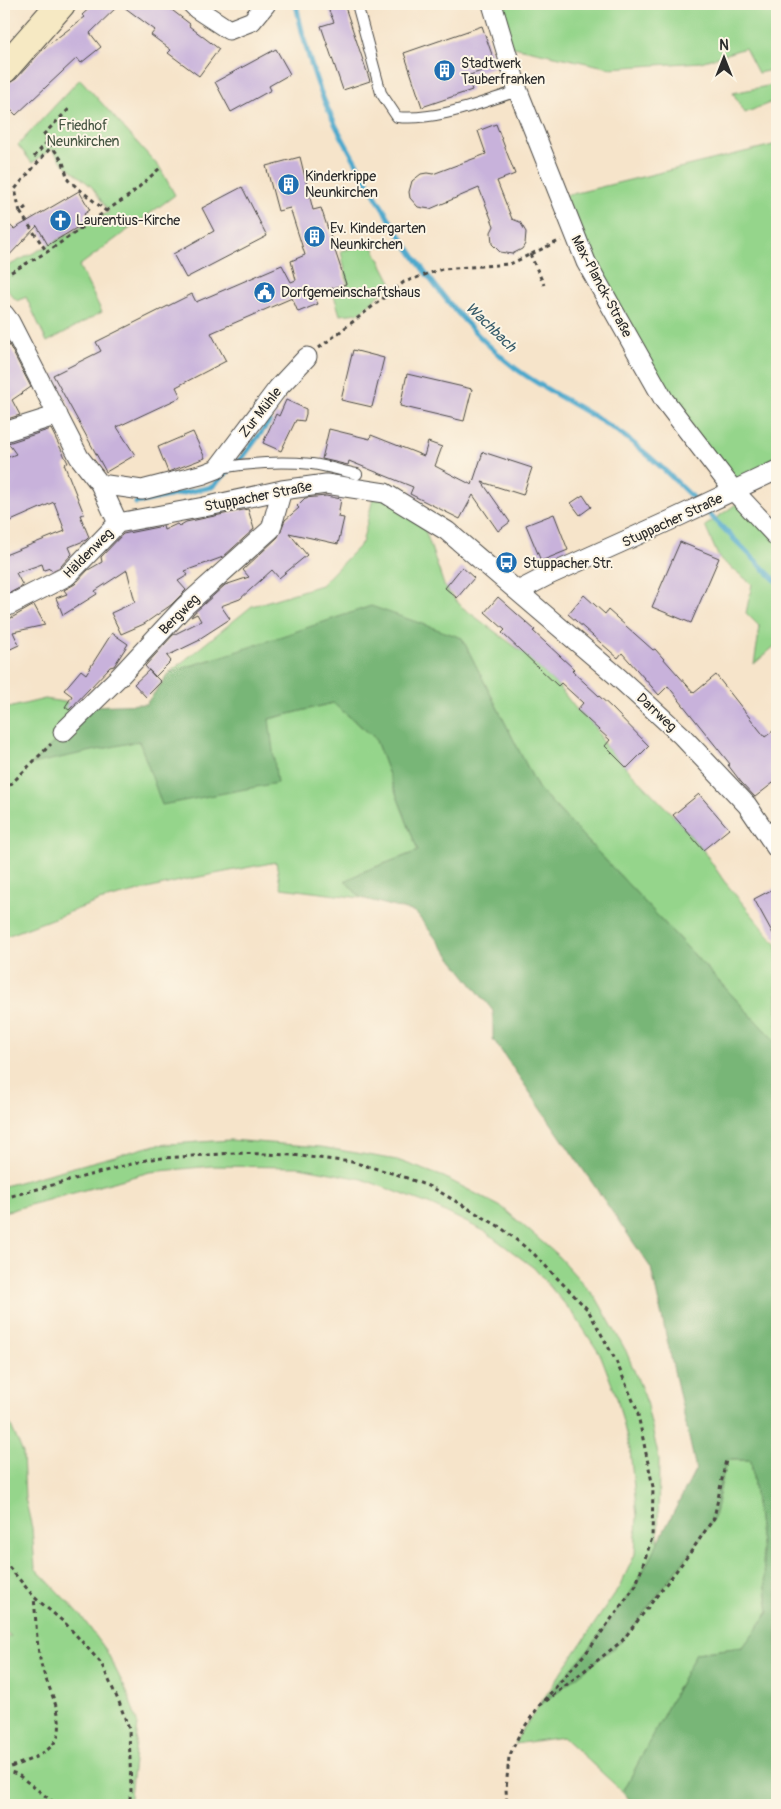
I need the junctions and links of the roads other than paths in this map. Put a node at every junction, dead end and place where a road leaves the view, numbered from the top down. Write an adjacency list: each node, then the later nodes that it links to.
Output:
1 (192, 4): 2 (street)
2 (266, 4)
3 (357, 4): 7 (lane)
4 (492, 4): 7 (street, Max-Planck-Straße)
5 (59, 5): 6 (street)
6 (4, 68)
7 (518, 91): 17 (street, Max-Planck-Straße)
8 (6, 321): 10 (street)
9 (307, 357): 12 (street, Zur Mühle)
10 (58, 415): 11 (street); 15 (street)
11 (4, 432)
12 (217, 468): 14 (lane); 15 (street)
13 (777, 470): 17 (street, Stuppacher Straße)
14 (357, 474)
15 (100, 484): 18 (street)
16 (282, 490): 18 (street, Stuppacher Straße); 20 (street, Stuppacher Straße); 22 (street, Bergweg)
17 (726, 495): 19 (street, Max-Planck-Straße); 20 (street, Stuppacher Straße)
18 (118, 523): 21 (street, Häldenweg)
19 (777, 537)
20 (518, 592): 23 (street, Darrweg)
21 (4, 608)
22 (63, 732)
23 (777, 850)

